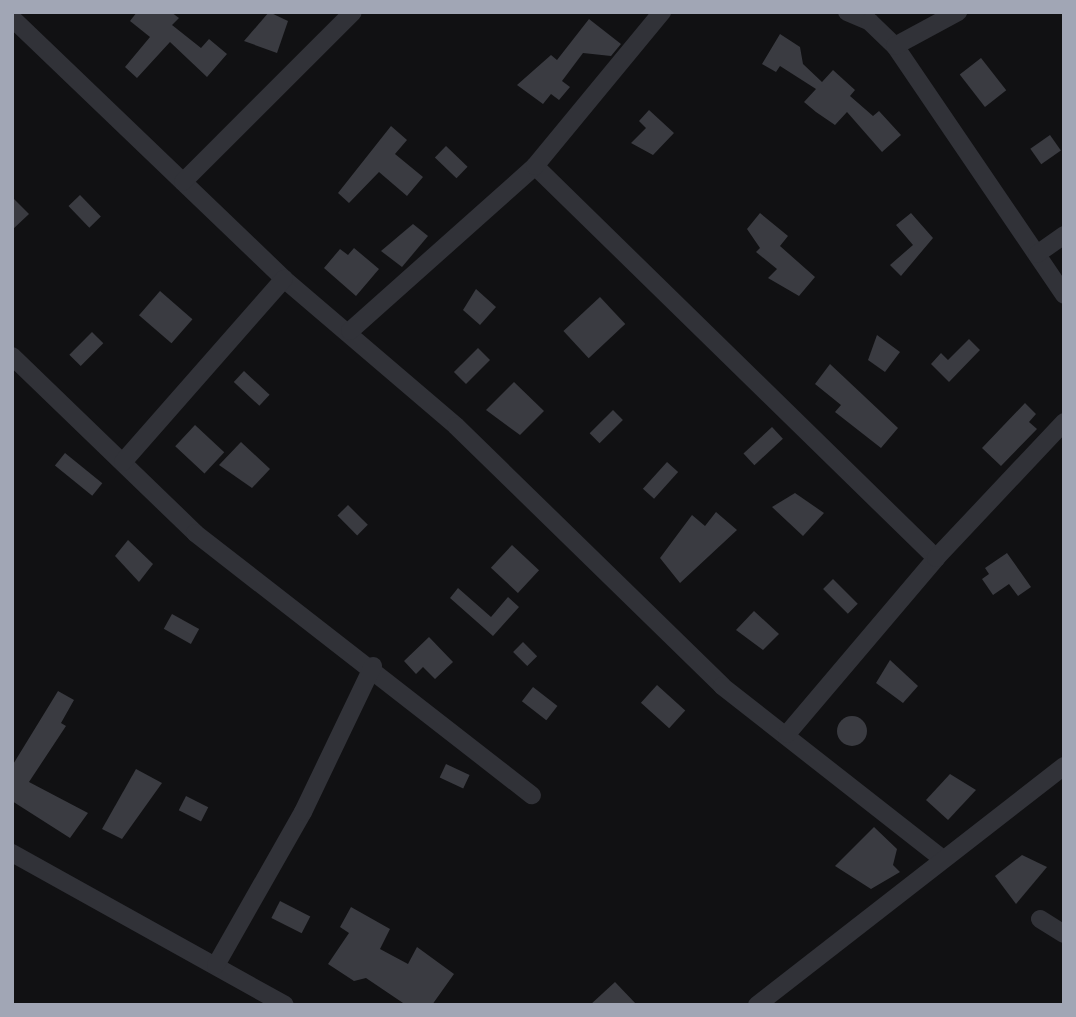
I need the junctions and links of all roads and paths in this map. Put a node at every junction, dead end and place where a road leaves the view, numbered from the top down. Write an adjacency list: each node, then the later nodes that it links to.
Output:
1 (354, 12): 9 (street)
2 (663, 12): 8 (street)
3 (847, 12): 5 (street)
4 (958, 12): 7 (street)
5 (871, 17): 7 (street)
6 (12, 18): 9 (street)
7 (895, 46): 11 (street)
8 (535, 166): 14 (street); 18 (street)
9 (183, 182): 12 (street)
10 (1064, 235): 11 (street)
11 (1037, 254): 13 (street)
12 (284, 279): 14 (street); 17 (street)
13 (1064, 295)
14 (350, 331): 20 (street)
15 (12, 356): 17 (street)
16 (1064, 422): 18 (street)
17 (122, 462): 19 (street)
18 (936, 558): 20 (street)
19 (373, 666): 22 (street); 27 (street)
20 (787, 734): 24 (street)
21 (1064, 766): 24 (street)
22 (532, 795)
23 (12, 853): 27 (street)
24 (940, 858): 29 (street)
25 (1040, 919): 26 (street)
26 (1064, 934)
27 (216, 965): 28 (street)
28 (285, 1005)
29 (757, 1005)

